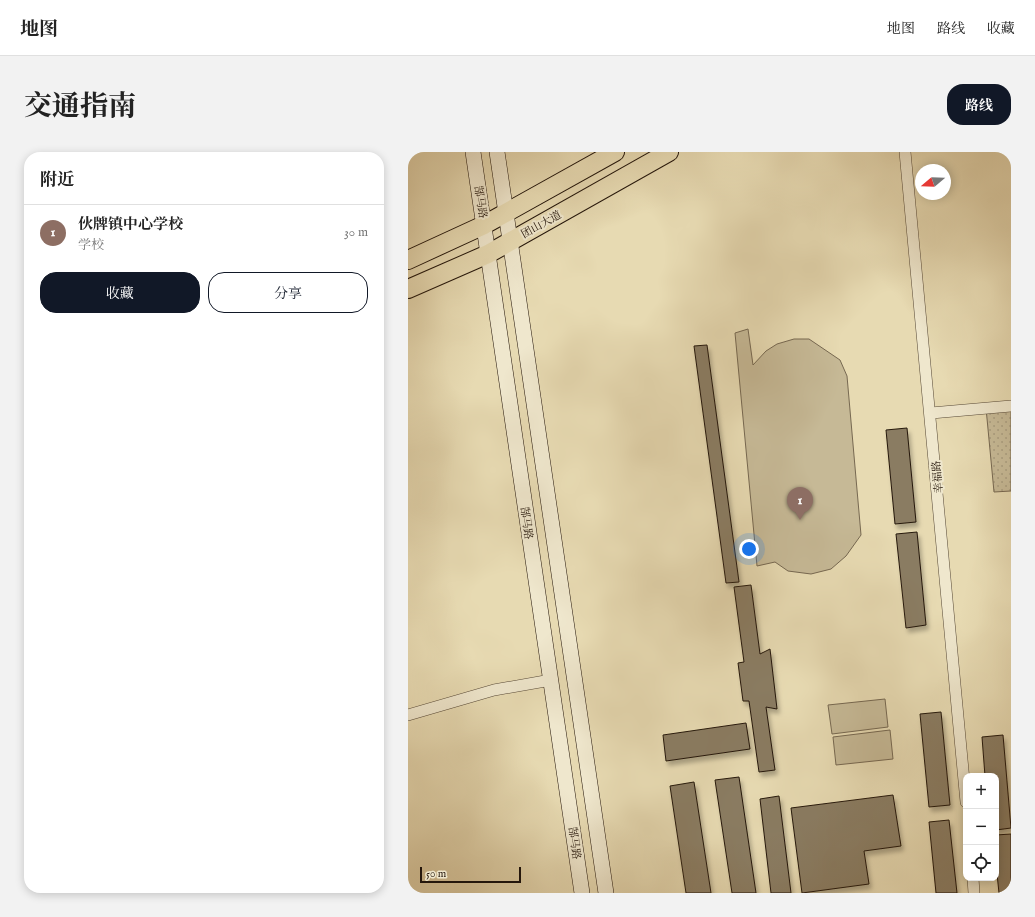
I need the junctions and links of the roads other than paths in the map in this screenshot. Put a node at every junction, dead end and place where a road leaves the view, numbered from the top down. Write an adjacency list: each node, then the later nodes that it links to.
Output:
1 (473, 152): 7 (main road, 郜马路)
2 (497, 152): 6 (main road, 郜马路)
3 (615, 152): 6 (highway)
4 (669, 152): 8 (highway, 团山大道)
5 (905, 152): 13 (street, 幸福路)
6 (507, 212): 7 (highway); 8 (main road, 郜马路)
7 (484, 225): 9 (main road, 郜马路); 10 (highway)
8 (511, 241): 9 (highway, 团山大道); 19 (main road, 郜马路)
9 (488, 254): 11 (highway, 团山大道); 14 (main road, 郜马路)
10 (408, 260)
11 (408, 289)
12 (1011, 406): 13 (street)
13 (931, 413): 16 (street, 幸福路)
14 (551, 680): 15 (street); 18 (main road, 郜马路)
15 (408, 715)
16 (963, 773)
17 (973, 881): 20 (street)
18 (582, 893)
19 (606, 893)
20 (974, 893)

